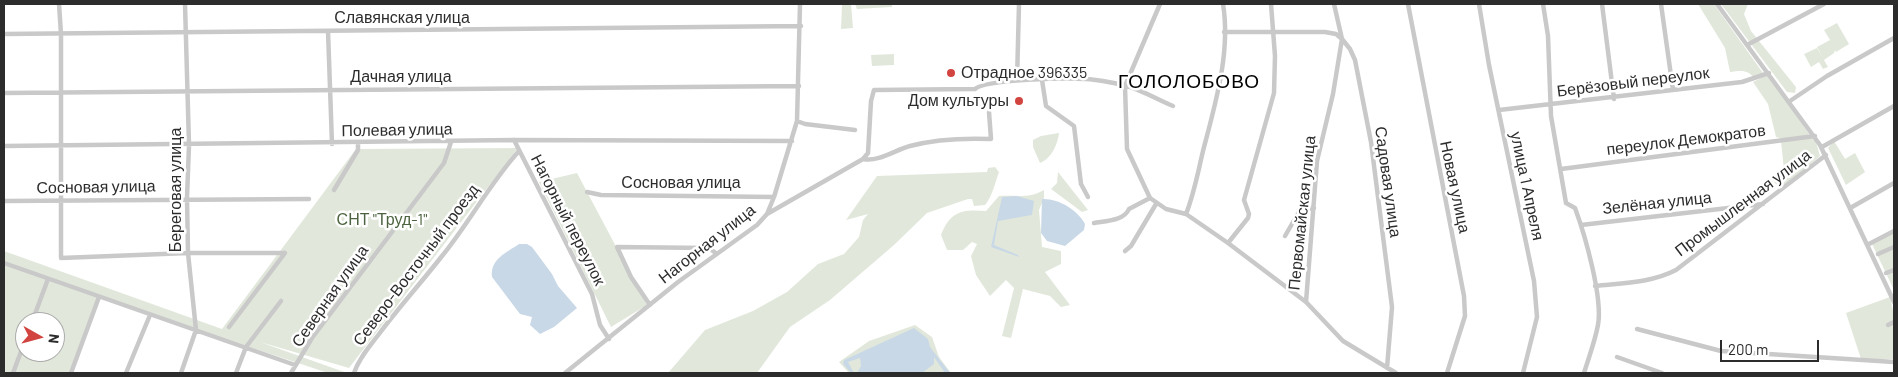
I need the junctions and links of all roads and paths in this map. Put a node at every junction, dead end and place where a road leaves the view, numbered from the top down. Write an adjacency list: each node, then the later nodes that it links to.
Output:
1 (59, 4): 22 (street)
2 (185, 4): 20 (street, Береговая улица)
3 (800, 4): 16 (street, Нагорная улица)
4 (1019, 4): 27 (street)
5 (1160, 4): 30 (street)
6 (1223, 4): 18 (street)
7 (1271, 4): 19 (street)
8 (1334, 4): 24 (street, Садовая улица)
9 (1408, 4): 117 (street, Новая улица)
10 (1480, 4): 41 (street, улица 1 Апреля)
11 (1543, 4): 38 (street)
12 (1602, 4): 36 (street)
13 (1662, 4): 32 (street)
14 (1717, 4): 25 (street)
15 (1824, 4): 25 (street)
16 (801, 26): 17 (street, Славянская улица); 29 (street, Нагорная улица)
17 (328, 31): 20 (street, Славянская улица); 31 (street)
18 (1224, 32): 19 (street); 74 (street)
19 (1273, 32): 24 (street); 79 (street)
20 (186, 33): 22 (street, Славянская улица); 33 (street, Береговая улица)
21 (4, 34): 22 (street, Славянская улица)
22 (61, 34): 34 (street)
23 (1894, 38): 37 (street)
24 (1342, 39): 72 (street, Первомайская улица); 108 (street, Садовая улица)
25 (1748, 45): 26 (street)
26 (1769, 73): 32 (street, Берёзовый переулок); 37 (street)
27 (1017, 80): 28 (street); 57 (street)
28 (1042, 80): 30 (street); 63 (street)
29 (799, 86): 31 (street, Дачная улица); 43 (street, Нагорная улица)
30 (1125, 86): 39 (street); 65 (street)
31 (330, 89): 33 (street, Дачная улица); 50 (street)
32 (1673, 90): 36 (street, Берёзовый переулок)
33 (187, 91): 34 (street, Дачная улица); 53 (street, Береговая улица)
34 (60, 92): 35 (street, Дачная улица); 49 (street)
35 (4, 93)
36 (1614, 99): 38 (street, Берёзовый переулок)
37 (1790, 100): 45 (street)
38 (1551, 104): 41 (street, Берёзовый переулок); 58 (street)
39 (1173, 106)
40 (1894, 106): 54 (street)
41 (1499, 110): 118 (street, улица 1 Апреля)
42 (989, 112): 57 (street)
43 (797, 120): 44 (street); 47 (street, Нагорная улица)
44 (856, 130)
45 (1815, 136): 54 (street); 58 (street, переулок Демократов)
46 (514, 140): 47 (street, Полевая улица); 48 (street, Полевая улица); 55 (street, Нагорный переулок)
47 (792, 141): 62 (street, Нагорная улица)
48 (451, 142): 51 (street, Полевая улица); 107 (street, Северная улица)
49 (61, 144): 52 (street, Полевая улица); 53 (street, Полевая улица); 68 (street)
50 (332, 144): 51 (street, Полевая улица); 53 (street, Полевая улица)
51 (358, 144): 60 (street)
52 (4, 146)
53 (189, 146): 64 (street, Береговая улица)
54 (1822, 147): 56 (street)
55 (519, 151): 103 (street, Нагорный переулок); 114 (street, Северо-Восточный проезд)
56 (1826, 155): 69 (street, Промышленная улица); 71 (street)
57 (863, 159): 73 (street)
58 (1561, 169): 76 (street)
59 (1894, 183): 71 (street)
60 (334, 190)
61 (587, 192): 62 (street, Сосновая улица)
62 (774, 197): 73 (street, Нагорная улица)
63 (1088, 197)
64 (187, 198): 66 (street, Сосновая улица); 68 (street, Сосновая улица); 83 (street, Береговая улица)
65 (1150, 198): 70 (street); 75 (street)
66 (309, 199)
67 (4, 201): 68 (street, Сосновая улица)
68 (61, 201): 83 (street)
69 (1764, 203): 76 (street, Зелёная улица); 90 (street, Промышленная улица)
70 (1156, 204): 74 (street); 82 (street)
71 (1852, 207): 80 (street)
72 (1314, 208): 78 (street); 93 (street, Первомайская улица)
73 (766, 214): 84 (street, Нагорная улица)
74 (1186, 214): 79 (street)
75 (1094, 223)
76 (1581, 225): 90 (street)
77 (1894, 231): 80 (street)
78 (1285, 236)
79 (1228, 243): 93 (street)
80 (1869, 244): 94 (street)
81 (1894, 247): 85 (street)
82 (1125, 252)
83 (188, 253): 100 (street); 102 (street, Береговая улица)
84 (717, 254): 95 (street, Нагорная улица); 95 (street, Нагорный переулок)
85 (1878, 254)
86 (4, 263): 89 (street)
87 (1894, 270): 88 (street)
88 (1886, 273)
89 (48, 279): 91 (street); 96 (street)
90 (1596, 286): 119 (street)
91 (99, 297): 97 (street); 109 (street)
92 (281, 301): 104 (street)
93 (1306, 302): 108 (street)
94 (1894, 302)
95 (650, 305): 103 (street, Нагорная улица)
96 (36, 312)
97 (150, 315): 102 (street); 110 (street)
98 (1894, 322): 99 (street)
99 (1888, 324)
100 (229, 326)
101 (1637, 329): 106 (street)
102 (196, 330): 104 (street); 111 (street, Береговая улица)
103 (610, 338): 115 (street, Нагорная улица)
104 (246, 347): 107 (street); 112 (street)
105 (1617, 357): 120 (street)
106 (1894, 362)
107 (295, 365): 113 (street, Северная улица)
108 (1387, 368): 116 (street)
109 (70, 373)
110 (126, 373)
111 (181, 373)
112 (236, 373)
113 (291, 373)
114 (354, 373)
115 (566, 373)
116 (1396, 373)
117 (1447, 373)
118 (1523, 373)
119 (1584, 373)
120 (1662, 373)

